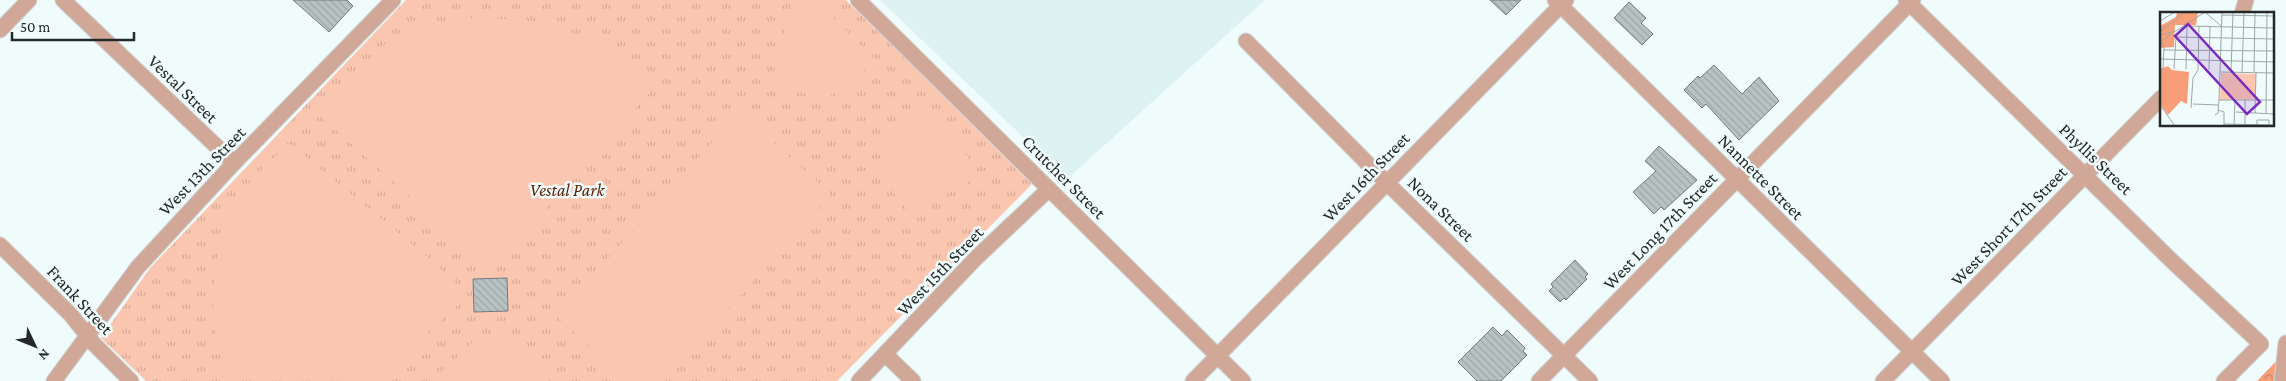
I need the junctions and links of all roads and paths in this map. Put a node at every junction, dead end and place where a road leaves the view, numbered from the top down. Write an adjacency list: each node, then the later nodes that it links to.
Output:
1 (29, 0): 7 (street)
2 (63, 0): 10 (street, Vestal Street)
3 (858, 0): 14 (street, Crutcher Street)
4 (391, 1): 10 (street, West 13th Street)
5 (1909, 1): 11 (street, Phyllis Street); 12 (street, West Long 17th Street)
6 (1560, 2): 12 (street, Nannette Street); 13 (street, West 16th Street)
7 (0, 30)
8 (1246, 41): 13 (street, Nona Street)
9 (2160, 99): 11 (street, West Short 17th Street)
10 (234, 164): 16 (street, West 13th Street)
11 (2085, 175): 18 (street, West Short 17th Street); 32 (street, Phyllis Street)
12 (1737, 179): 18 (street, Nannette Street); 21 (street, West Long 17th Street)
13 (1387, 183): 20 (street, West 16th Street); 21 (street, Nona Street)
14 (1049, 189): 19 (street, West 15th Street); 20 (street, Crutcher Street)
15 (0, 245): 16 (street, Frank Street)
16 (88, 336): 22 (street, West 13th Street); 23 (street, Frank Street)
17 (2286, 343): 33 (street)
18 (1912, 352): 30 (street, West Short 17th Street); 31 (street, Nannette Street)
19 (885, 354): 24 (street, West 15th Street); 25 (street)
20 (1218, 356): 26 (street, West 16th Street); 27 (street, Crutcher Street)
21 (1564, 356): 28 (street, West Long 17th Street); 29 (street, Nona Street)
22 (54, 381)
23 (132, 381)
24 (859, 381)
25 (913, 381)
26 (1193, 381)
27 (1243, 381)
28 (1539, 381)
29 (1590, 381)
30 (1883, 381)
31 (1942, 381)
32 (2224, 381)
33 (2282, 381)

